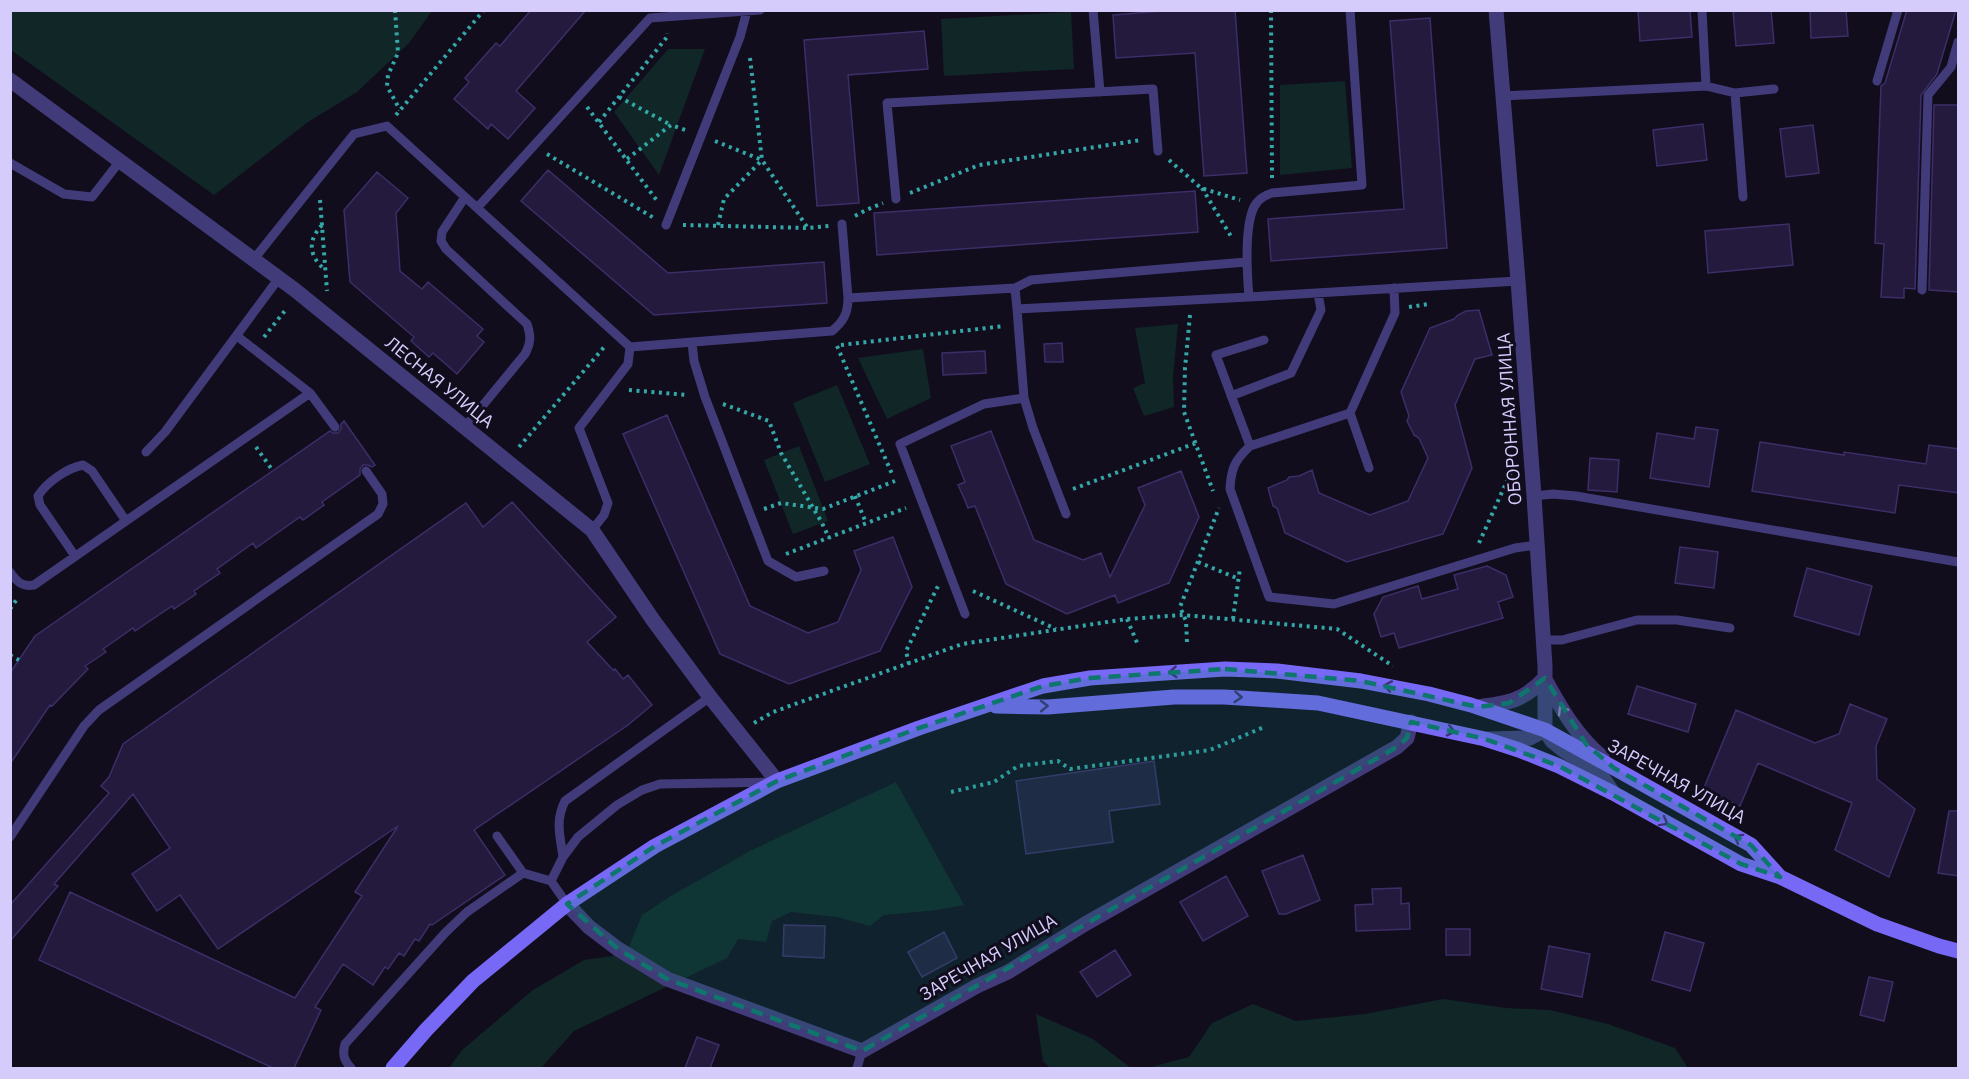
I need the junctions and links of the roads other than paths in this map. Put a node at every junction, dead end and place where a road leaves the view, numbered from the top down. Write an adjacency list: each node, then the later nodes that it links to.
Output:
1 (760, 10): 7 (lane)
2 (1093, 10): 14 (lane)
3 (1350, 10): 27 (lane)
4 (1496, 10): 16 (street, ОБОРОННАЯ УЛИЦА)
5 (1702, 10): 12 (lane)
6 (1899, 10): 11 (lane)
7 (747, 11): 8 (lane); 24 (lane)
8 (650, 14): 23 (lane)
9 (1959, 42): 32 (lane)
10 (10, 80): 18 (street, ЛЕСНАЯ УЛИЦА)
11 (1877, 81)
12 (1706, 86): 15 (lane); 16 (lane)
13 (1774, 89): 15 (lane)
14 (1100, 92): 17 (lane); 22 (lane)
15 (1735, 93): 21 (lane)
16 (1503, 96): 29 (street, ОБОРОННАЯ УЛИЦА)
17 (1158, 151)
18 (120, 161): 19 (lane); 26 (street, ЛЕСНАЯ УЛИЦА)
19 (10, 163)
20 (465, 197): 23 (lane); 26 (lane); 46 (lane)
21 (1743, 197)
22 (896, 198)
23 (477, 208): 40 (lane)
24 (668, 221)
25 (842, 224): 35 (lane)
26 (254, 259): 28 (street, ЛЕСНАЯ УЛИЦА)
27 (1246, 262): 30 (lane); 34 (lane)
28 (279, 278): 37 (lane); 46 (street, ЛЕСНАЯ УЛИЦА)
29 (1518, 280): 31 (lane); 51 (street, ОБОРОННАЯ УЛИЦА)
30 (1015, 288): 35 (lane); 36 (lane)
31 (1394, 288): 33 (lane); 44 (lane)
32 (1922, 290)
33 (1318, 293): 34 (lane); 42 (lane)
34 (1249, 297): 36 (lane)
35 (848, 298): 39 (lane)
36 (1017, 309): 43 (lane)
37 (237, 336): 41 (lane); 48 (lane)
38 (1264, 340): 42 (lane)
39 (692, 343): 40 (lane); 58 (lane)
40 (630, 347): 54 (lane)
41 (310, 393): 45 (lane); 53 (lane)
42 (1231, 396): 47 (lane)
43 (1024, 398): 52 (lane); 60 (lane)
44 (1350, 413): 47 (lane); 49 (lane)
45 (335, 427)
46 (465, 427): 54 (street, ЛЕСНАЯ УЛИЦА)
47 (1250, 446): 55 (lane)
48 (146, 452)
49 (1369, 468)
50 (366, 471): 74 (lane)
51 (1534, 496): 55 (street, ОБОРОННАЯ УЛИЦА); 57 (lane)
52 (1066, 514)
53 (126, 521): 56 (lane); 56 (lane)
54 (592, 530): 64 (street, ЛЕСНАЯ УЛИЦА)
55 (1537, 545): 62 (street, ОБОРОННАЯ УЛИЦА)
56 (75, 556): 59 (lane)
57 (1959, 562)
58 (824, 570)
59 (10, 572)
60 (965, 614)
61 (1730, 628): 62 (lane)
62 (1543, 640): 63 (street, ОБОРОННАЯ УЛИЦА)
63 (1545, 678): 66 (street); 68 (street, ОБОРОННАЯ УЛИЦА); 70 (street, one-way to 63)
64 (710, 697): 71 (street, ЛЕСНАЯ УЛИЦА); 75 (lane)
65 (985, 706): 66 (main road, ЗАРЕЧНАЯ УЛИЦА, one-way to 65); 67 (main road, ЗАРЕЧНАЯ УЛИЦА, one-way to 67); 71 (main road, ЗАРЕЧНАЯ УЛИЦА)
66 (1478, 707): 68 (main road, ЗАРЕЧНАЯ УЛИЦА)
67 (1411, 722): 69 (main road, ЗАРЕЧНАЯ УЛИЦА, one-way to 69); 81 (street, ЗАРЕЧНАЯ УЛИЦА)
68 (1545, 730): 69 (street); 70 (main road, ЗАРЕЧНАЯ УЛИЦА); 72 (street)
69 (1485, 739): 72 (main road, ЗАРЕЧНАЯ УЛИЦА)
70 (1614, 768): 77 (main road, ЗАРЕЧНАЯ УЛИЦА, one-way to 70)
71 (777, 782): 75 (lane); 79 (main road, ЗАРЕЧНАЯ УЛИЦА)
72 (1612, 794): 77 (main road, ЗАРЕЧНАЯ УЛИЦА, one-way to 77)
73 (497, 836): 76 (lane)
74 (10, 837)
75 (563, 857): 78 (lane)
76 (523, 873): 78 (lane); 82 (lane)
77 (1780, 877): 80 (main road, ЗАРЕЧНАЯ УЛИЦА)
78 (551, 881): 79 (lane)
79 (567, 904): 81 (street); 83 (main road, ЗАРЕЧНАЯ УЛИЦА)
80 (1959, 951)
81 (862, 1051): 84 (lane)
82 (351, 1068)
83 (393, 1068)
84 (857, 1068)

